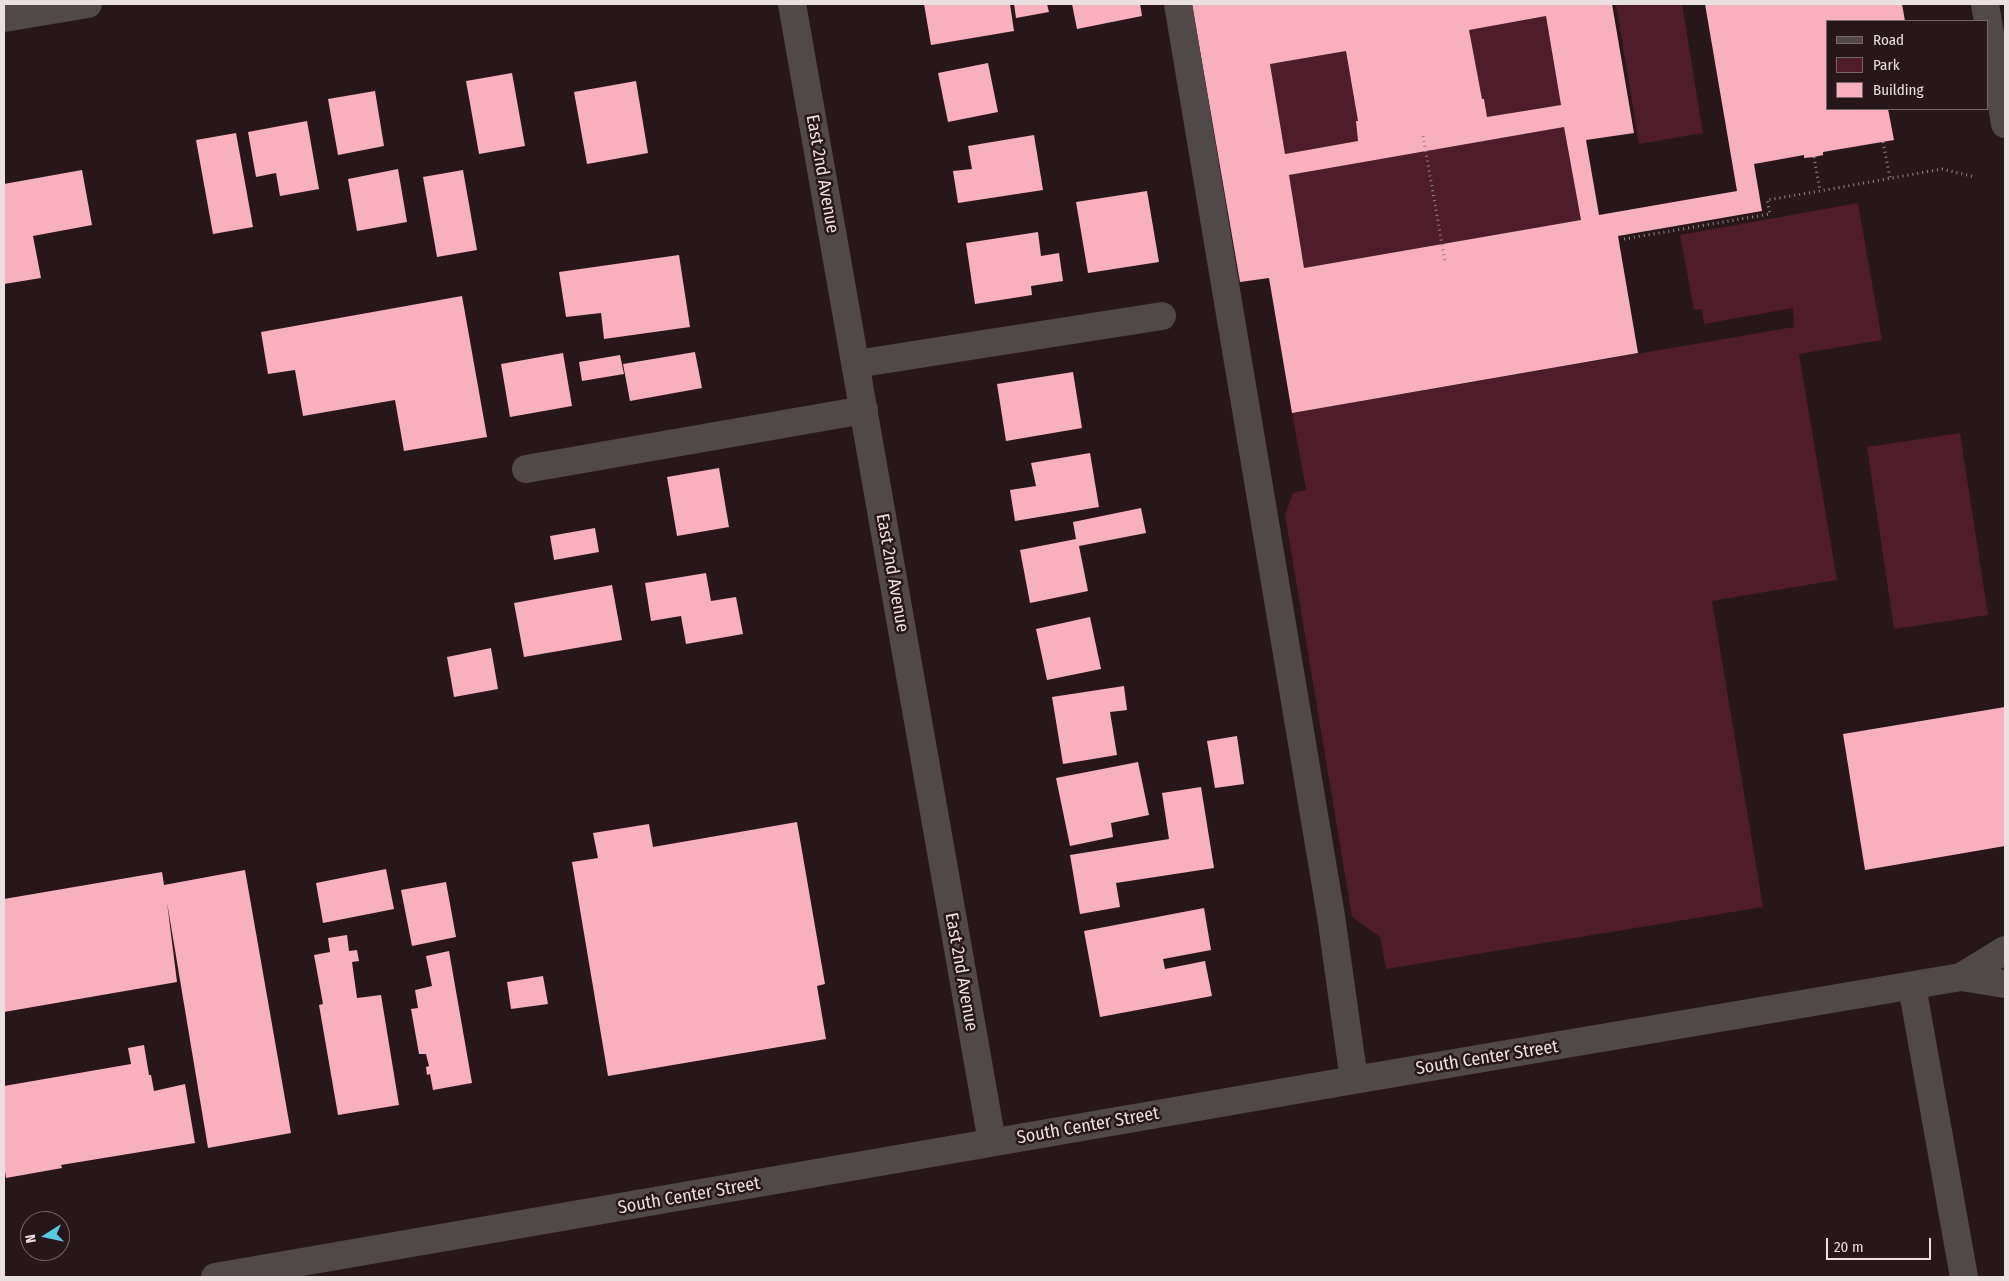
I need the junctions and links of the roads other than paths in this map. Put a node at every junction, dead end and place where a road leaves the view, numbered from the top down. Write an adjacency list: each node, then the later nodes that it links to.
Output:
1 (88, 4): 5 (street)
2 (792, 4): 10 (street, East 2nd Avenue)
3 (1178, 4): 17 (street)
4 (1985, 4): 6 (street)
5 (4, 18)
6 (1988, 20)
7 (1989, 28): 8 (street)
8 (2005, 124)
9 (1162, 316): 10 (street)
10 (856, 364): 11 (street, East 2nd Avenue)
11 (864, 410): 12 (street); 18 (street, East 2nd Avenue)
12 (526, 469)
13 (2005, 950): 14 (street, South Center Street)
14 (1961, 977): 15 (street, South Center Street); 16 (street, South Center Street)
15 (2005, 984)
16 (1912, 986): 17 (street, South Center Street); 20 (street)
17 (1354, 1080): 18 (street, South Center Street)
18 (992, 1142): 19 (street, South Center Street)
19 (215, 1277)
20 (1964, 1277)

